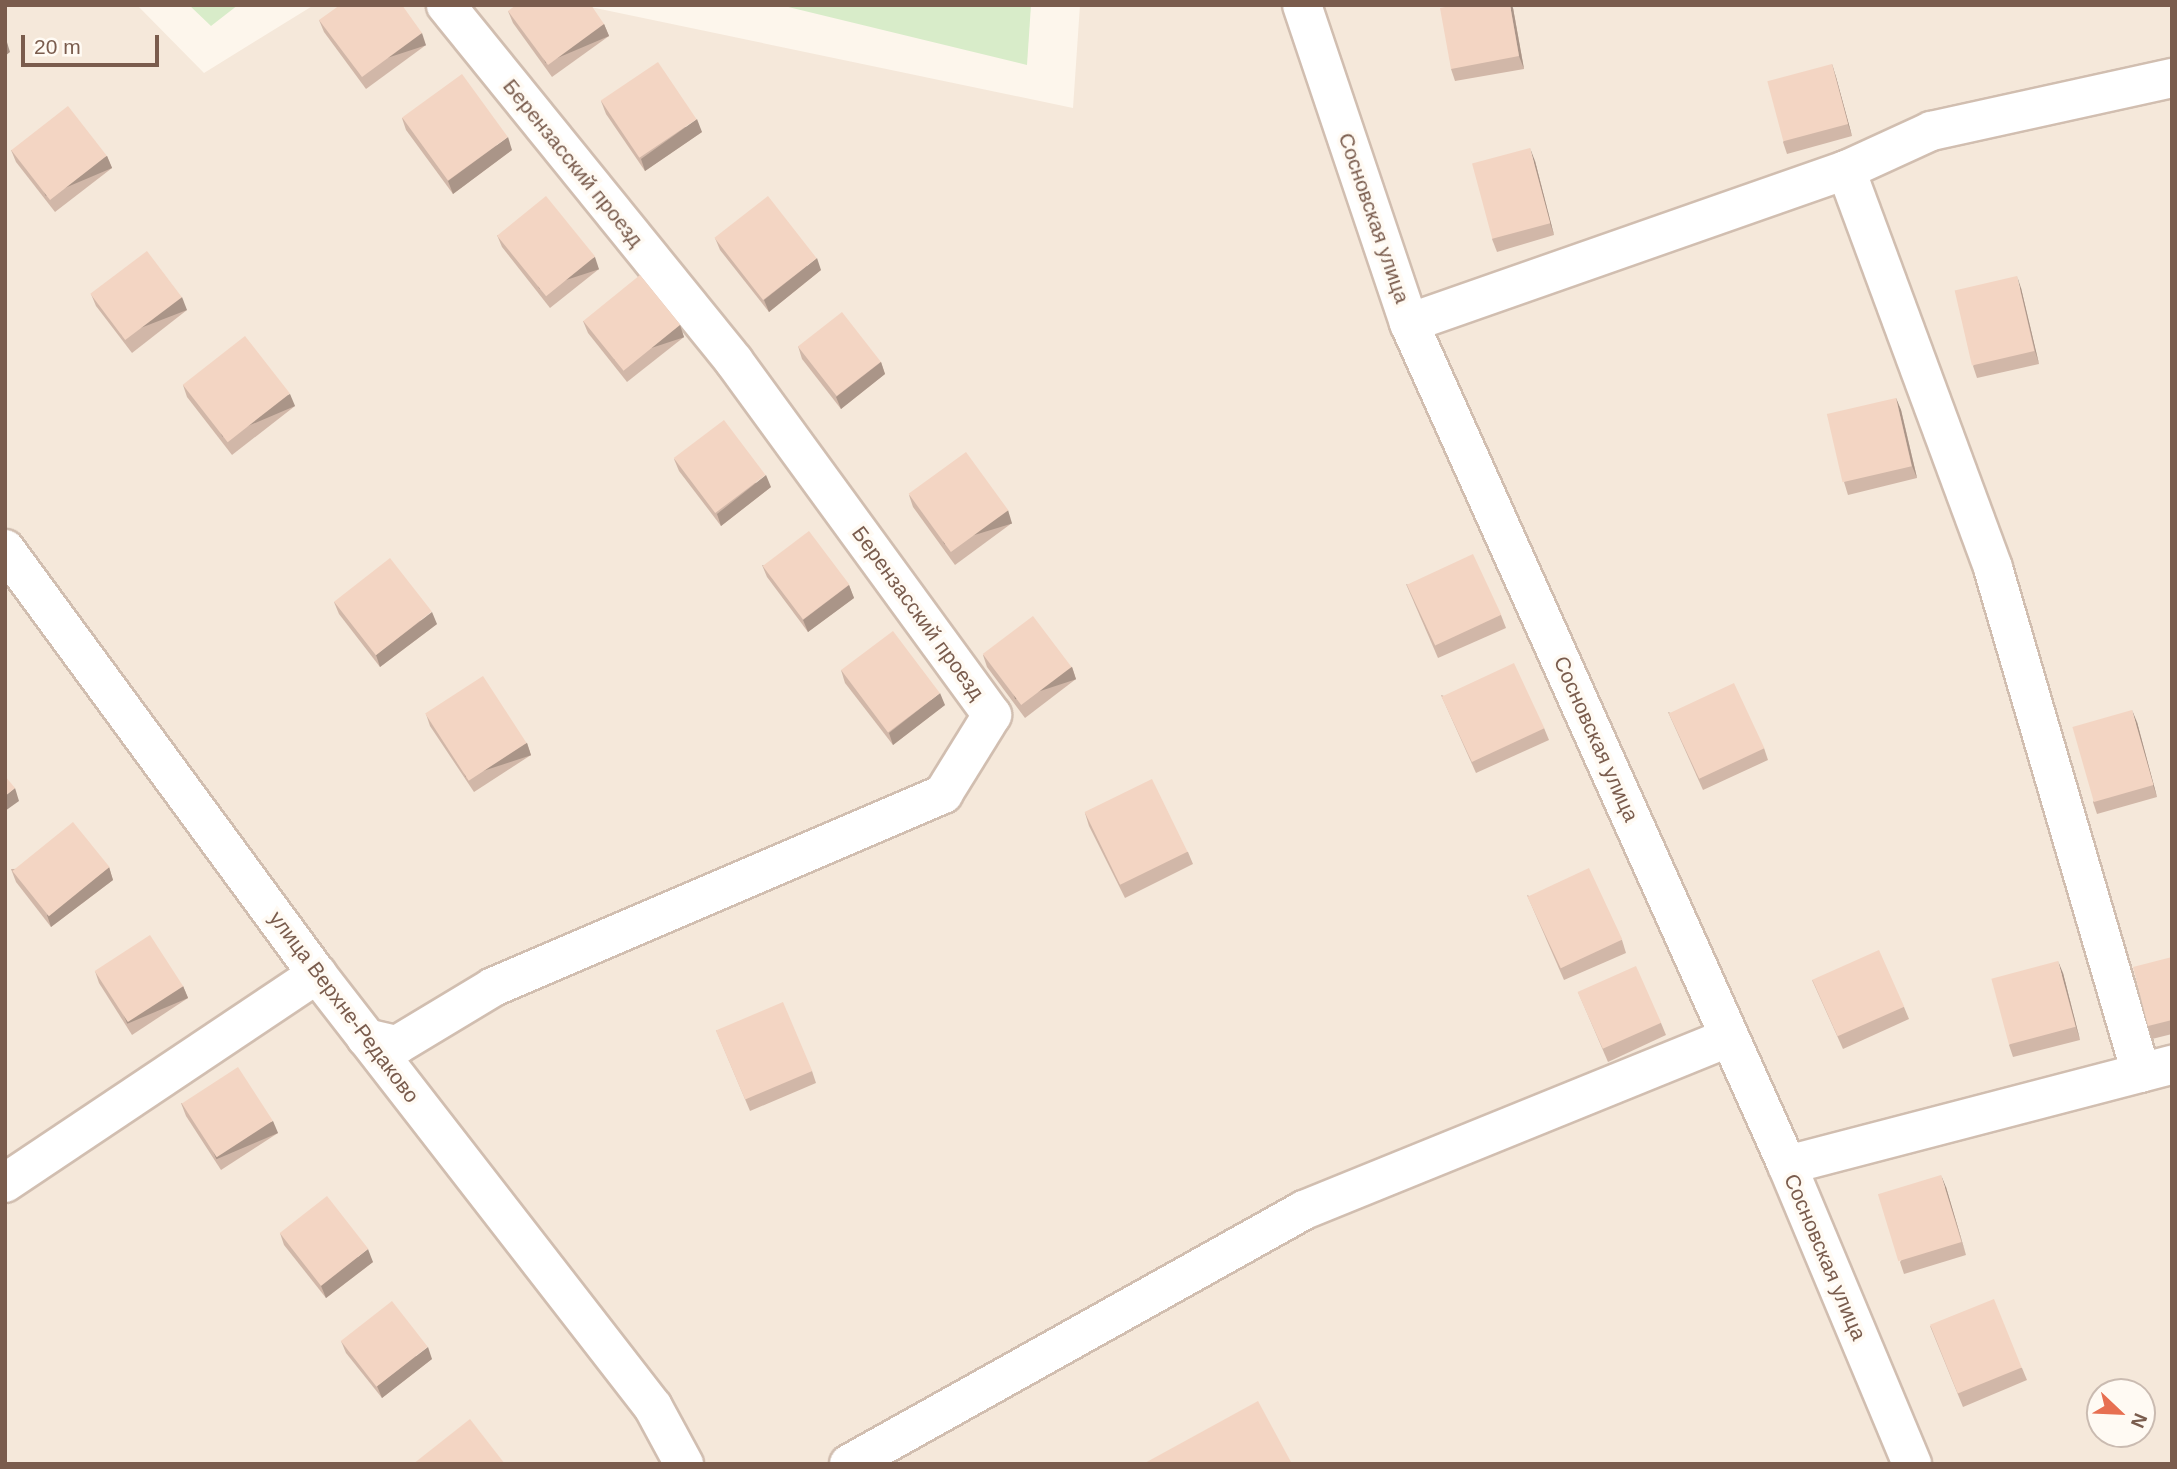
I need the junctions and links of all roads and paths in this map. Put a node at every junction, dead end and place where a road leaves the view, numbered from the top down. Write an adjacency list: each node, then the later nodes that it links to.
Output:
1 (446, 5): 9 (street, Берензасский проезд)
2 (1302, 5): 5 (street, Сосновская улица)
3 (2172, 78): 4 (street)
4 (1846, 170): 5 (street); 10 (street)
5 (1409, 323): 8 (street, Сосновская улица)
6 (5, 549): 7 (street, улица Верхне-Редаково)
7 (317, 974): 9 (street, улица Верхне-Редаково); 12 (street)
8 (1729, 1037): 11 (street, Сосновская улица); 14 (street)
9 (366, 1038): 13 (street, улица Верхне-Редаково)
10 (2156, 1069): 11 (street)
11 (1787, 1165): 15 (street, Сосновская улица)
12 (5, 1183)
13 (684, 1464)
14 (849, 1464)
15 (1912, 1464)

